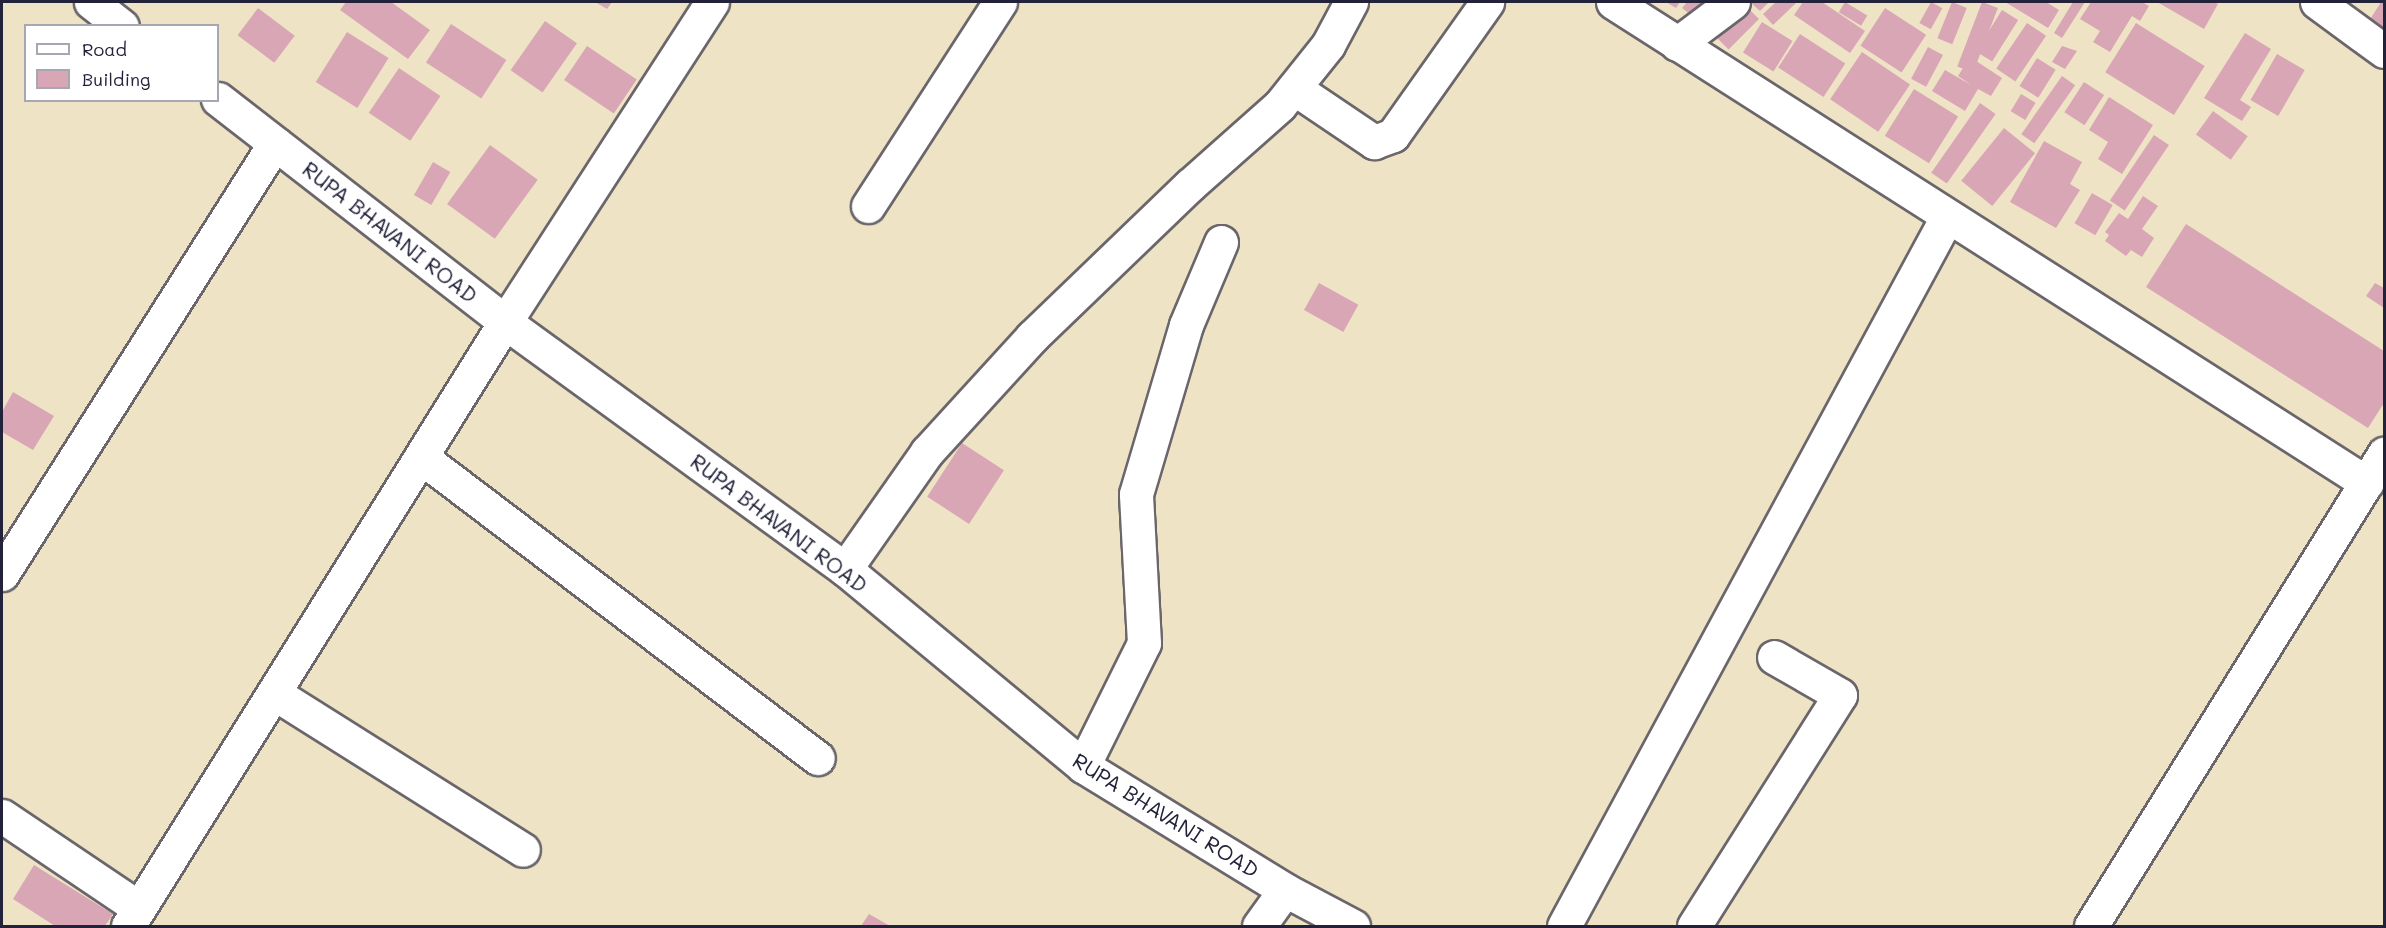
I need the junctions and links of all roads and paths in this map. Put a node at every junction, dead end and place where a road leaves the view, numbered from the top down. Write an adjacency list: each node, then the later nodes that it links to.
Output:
1 (91, 2): 9 (street)
2 (712, 2): 18 (street)
3 (1000, 2): 15 (street)
4 (1351, 2): 12 (street)
5 (1487, 2): 12 (street)
6 (1613, 2): 10 (street)
7 (1733, 2): 10 (street)
8 (2317, 2): 11 (street)
9 (119, 24)
10 (1677, 44): 16 (street)
11 (2385, 51)
12 (1294, 88): 22 (street)
13 (219, 100): 14 (street, RUPA BHAVANI ROAD)
14 (274, 143): 18 (street, RUPA BHAVANI ROAD); 23 (street)
15 (868, 206)
16 (1947, 217): 21 (street); 34 (street)
17 (1221, 242): 27 (street)
18 (505, 322): 20 (street); 22 (street, RUPA BHAVANI ROAD)
19 (2385, 454): 21 (street)
20 (421, 457): 25 (street); 26 (street)
21 (2367, 483): 36 (street)
22 (845, 569): 27 (street, RUPA BHAVANI ROAD)
23 (2, 574)
24 (1774, 657): 35 (street)
25 (274, 693): 29 (street); 31 (street)
26 (818, 758)
27 (1083, 766): 30 (street, RUPA BHAVANI ROAD)
28 (2, 816): 31 (street)
29 (523, 850)
30 (1285, 890): 32 (street); 33 (street, RUPA BHAVANI ROAD)
31 (134, 917)
32 (1259, 927)
33 (1353, 927)
34 (1564, 927)
35 (1694, 927)
36 (2091, 927)

